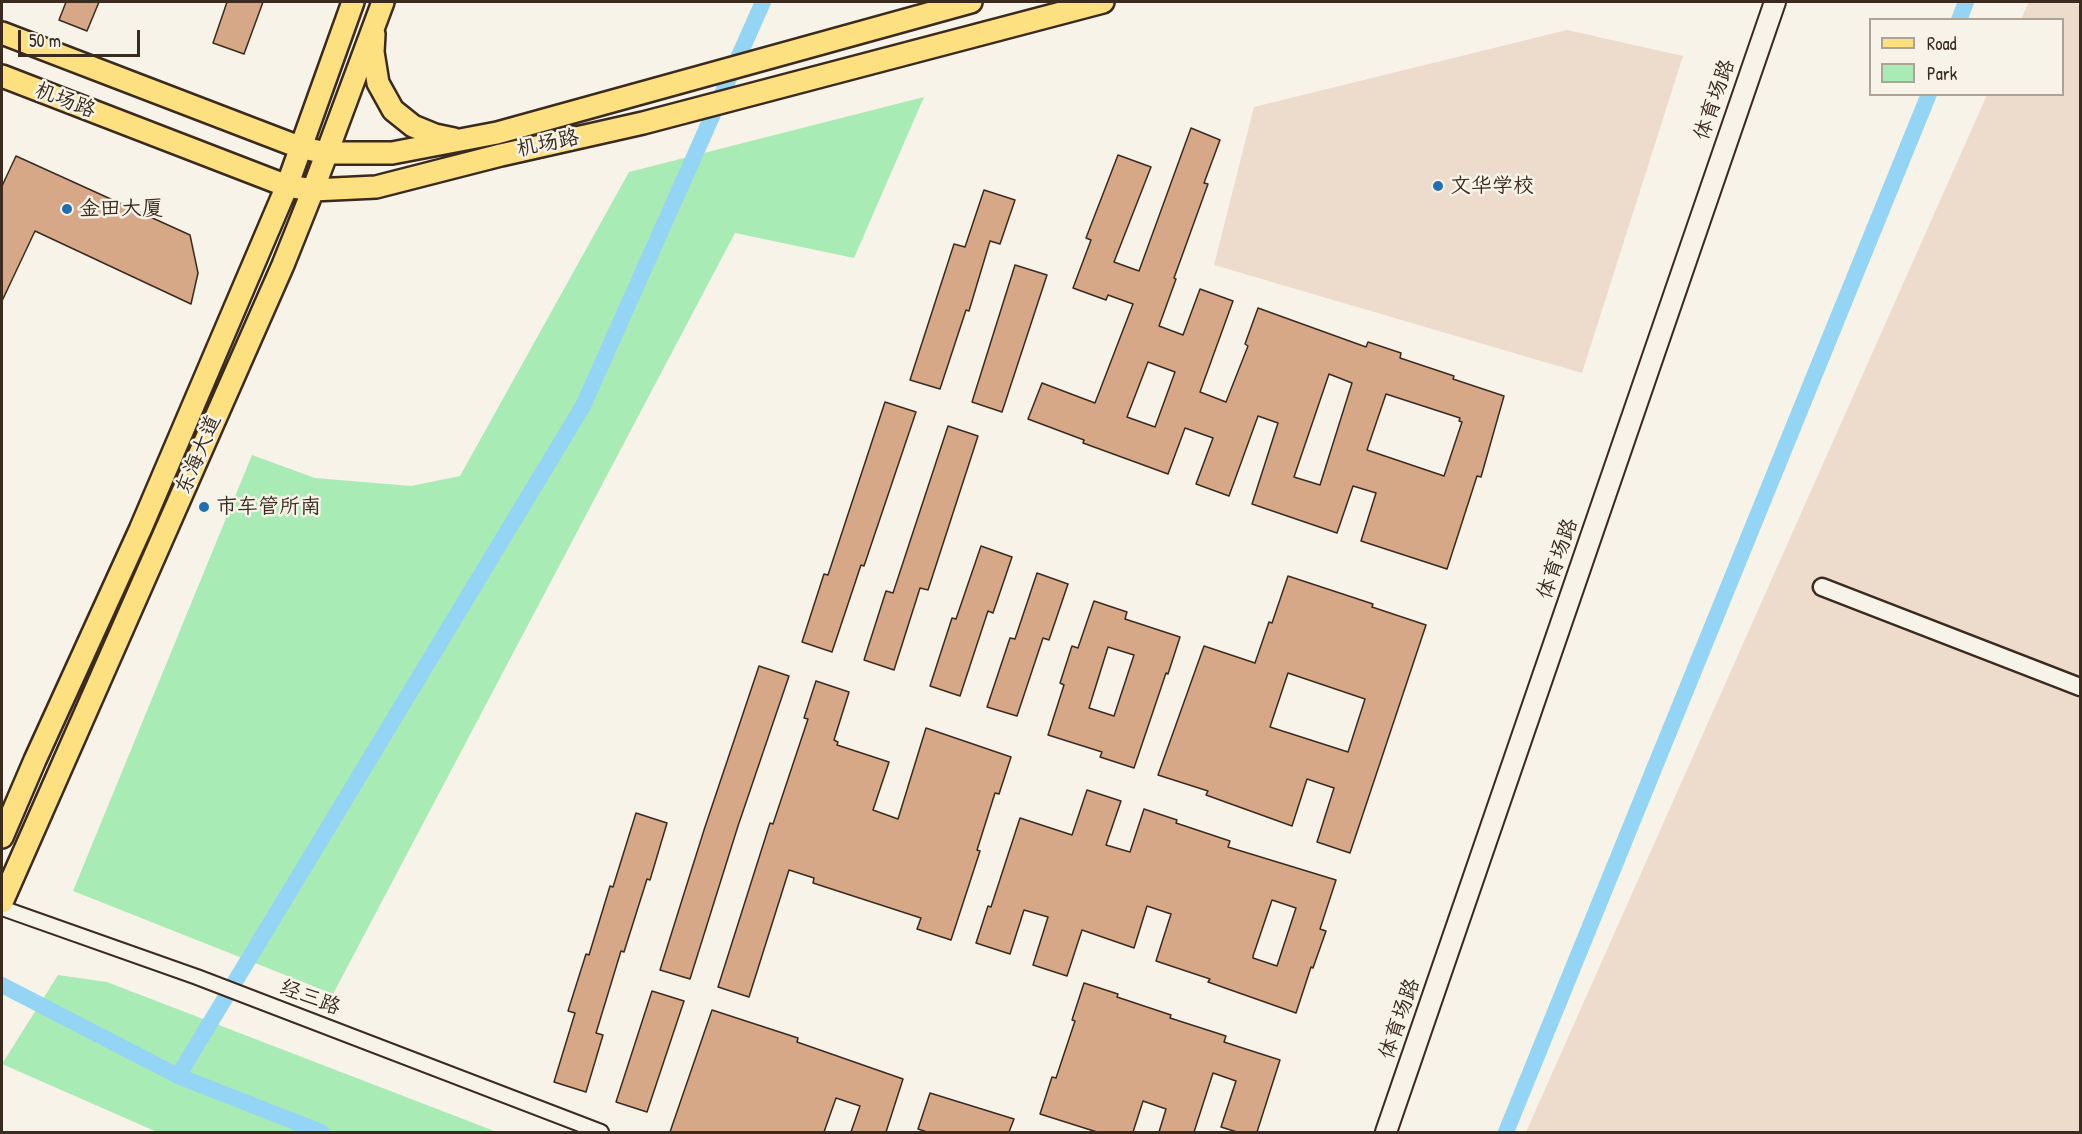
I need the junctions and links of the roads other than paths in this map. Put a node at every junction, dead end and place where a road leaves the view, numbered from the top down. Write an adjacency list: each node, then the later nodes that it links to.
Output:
1 (352, 2): 10 (main road, 东海大道)
2 (383, 2): 6 (main road, 东海大道)
3 (971, 2): 9 (main road, 机场路)
4 (1102, 2): 13 (main road, 机场路)
5 (1774, 2): 20 (main road, 体育场路)
6 (374, 24): 9 (main road); 11 (main road, 东海大道)
7 (2, 33): 10 (main road, 机场路)
8 (2, 76): 12 (main road, 机场路)
9 (461, 140): 11 (main road, 机场路)
10 (299, 147): 11 (main road, 机场路); 12 (main road, 东海大道)
11 (326, 153): 13 (main road, 东海大道)
12 (286, 186): 13 (main road, 机场路); 16 (main road, 东海大道)
13 (313, 190): 17 (main road, 东海大道)
14 (1822, 587): 15 (street)
15 (2080, 687)
16 (2, 837)
17 (2, 903)
18 (2, 908): 19 (street, 经三路)
19 (601, 1132)
20 (1386, 1132)

